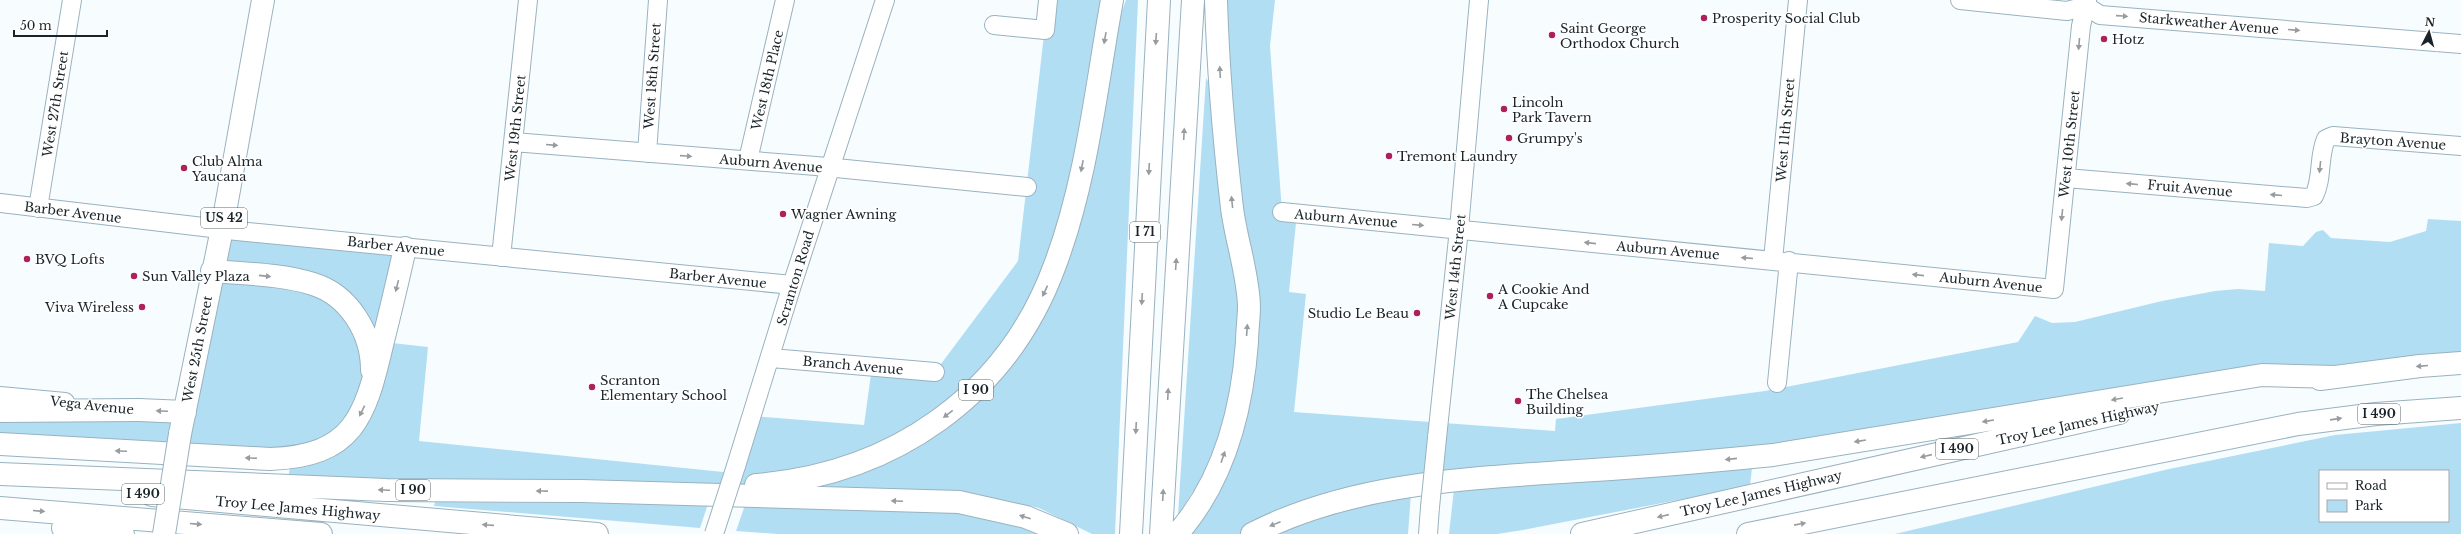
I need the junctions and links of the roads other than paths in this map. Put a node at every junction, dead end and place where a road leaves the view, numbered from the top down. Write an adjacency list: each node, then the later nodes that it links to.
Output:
1 (72, 0): 27 (street, West 27th Street)
2 (263, 0): 29 (main road, West 25th Street / US 42)
3 (528, 0): 18 (street, West 19th Street)
4 (658, 0): 20 (street, West 18th Street)
5 (785, 0): 21 (street, West 18th Place)
6 (885, 0): 22 (street, Scranton Road)
7 (1048, 0): 16 (street)
8 (1112, 0): 52 (main road, I 90, one-way to 52)
9 (1159, 0): 61 (main road, I 71, one-way to 61)
10 (1192, 0): 62 (main road, I 71, one-way to 10)
11 (1216, 0): 63 (main road, one-way to 11)
12 (1479, 0): 30 (street, West 14th Street)
13 (1798, 0): 33 (street, West 11th Street)
14 (1960, 0): 15 (street)
15 (2088, 2): 17 (street, Starkweather Avenue, one-way to 17); 23 (street, West 10th Street, one-way to 23)
16 (994, 25)
17 (2461, 44)
18 (513, 142): 20 (street, Auburn Avenue, one-way to 20); 32 (street, West 19th Street)
19 (2461, 146): 25 (street, Brayton Avenue, one-way to 25)
20 (647, 153): 21 (street, Auburn Avenue, one-way to 21)
21 (748, 160): 22 (street, Auburn Avenue)
22 (830, 168): 24 (street, Auburn Avenue); 35 (street, Scranton Road)
23 (2066, 178): 25 (street, Fruit Avenue, one-way to 23); 36 (street, West 10th Street, one-way to 36)
24 (1027, 187)
25 (2314, 196)
26 (0, 203): 27 (street, Barber Avenue)
27 (38, 208): 29 (street, Barber Avenue)
28 (1282, 212): 30 (street, Auburn Avenue, one-way to 30)
29 (222, 229): 31 (street, Barber Avenue); 34 (main road, West 25th Street / US 42)
30 (1459, 229): 33 (street, Auburn Avenue, one-way to 30); 65 (street, West 14th Street, bridge)
31 (405, 248): 32 (street, Barber Avenue); 42 (main road, one-way to 42)
32 (501, 257): 35 (street, Barber Avenue)
33 (1781, 261): 36 (street, Auburn Avenue, one-way to 33); 41 (street, West 11th Street)
34 (212, 271): 42 (main road, one-way to 42); 47 (main road, West 25th Street / US 42)
35 (792, 286): 37 (street, Scranton Road)
36 (2054, 289)
37 (771, 358): 39 (street, Branch Avenue); 60 (street, Scranton Road, bridge)
38 (2461, 363): 40 (main road, Troy Lee James Highway / I 490, one-way to 40)
39 (935, 372)
40 (2336, 377): 64 (main road, one-way to 64); 66 (main road, Troy Lee James Highway / I 490, one-way to 66)
41 (1777, 383)
42 (371, 390): 49 (main road, one-way to 49)
43 (0, 396): 45 (street, Vega Avenue)
44 (2461, 408): 48 (main road, I 490, one-way to 44)
45 (139, 410): 46 (main road); 47 (main road, Vega Avenue, one-way to 45)
46 (0, 411)
47 (185, 412): 57 (main road, West 25th Street / US 42, bridge)
48 (2298, 424): 67 (main road, I 490, one-way to 48); 68 (main road)
49 (0, 444)
50 (0, 474): 52 (main road, I 90, one-way to 50)
51 (0, 477): 59 (main road, Troy Lee James Highway / I 490, one-way to 51)
52 (581, 491): 55 (main road, one-way to 52)
53 (0, 508): 58 (main road, Troy Lee James Highway / I 490, one-way to 58)
54 (0, 522): 56 (main road)
55 (1064, 533)
56 (123, 534)
57 (164, 534)
58 (321, 534)
59 (597, 534)
60 (714, 534)
61 (1131, 534)
62 (1161, 534)
63 (1177, 534)
64 (1252, 534)
65 (1428, 534)
66 (1582, 534)
67 (1748, 534)
68 (1819, 534)

